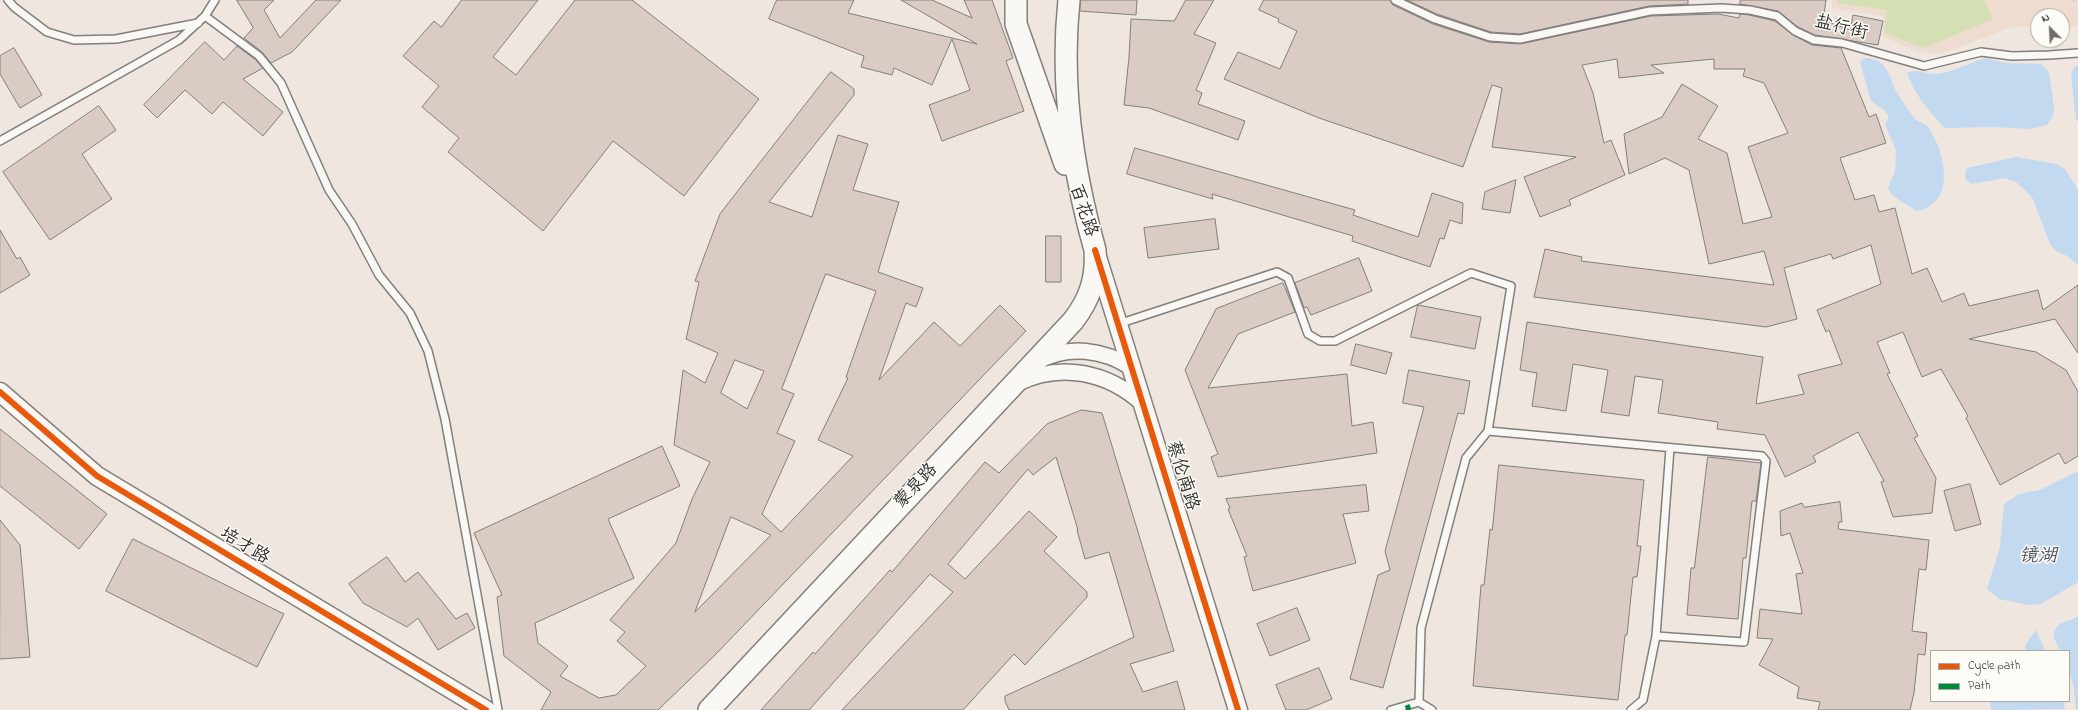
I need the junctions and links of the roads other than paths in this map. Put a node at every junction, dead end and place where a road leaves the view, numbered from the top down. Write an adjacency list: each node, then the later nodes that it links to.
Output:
1 (8, 0): 8 (lane)
2 (215, 0): 7 (lane)
3 (1008, 0): 9 (main road)
4 (1016, 0): 9 (main road, 百花路)
5 (1069, 0): 12 (main road, 百花路)
6 (1395, 0): 10 (lane, 盐行街)
7 (205, 16): 8 (lane); 24 (lane)
8 (198, 23): 11 (lane)
9 (1016, 24): 12 (main road, 百花路)
10 (2078, 53)
11 (0, 141)
12 (1095, 250): 13 (street, 蔡伦南路); 14 (main road, 蒙泉路)
13 (1118, 324): 15 (street, 蔡伦南路); 19 (lane)
14 (1032, 364): 15 (street); 16 (main road, 蒙泉路)
15 (1132, 368): 18 (street, 蔡伦南路)
16 (1013, 385): 18 (street); 25 (main road, 蒙泉路)
17 (0, 392): 23 (street, 培才路)
18 (1143, 404): 26 (street, 蔡伦南路)
19 (1488, 430): 20 (lane); 22 (lane)
20 (1670, 448): 21 (lane); 21 (lane)
21 (1656, 636): 29 (lane)
22 (1419, 702): 27 (lane); 28 (lane)
23 (486, 710)
24 (498, 710)
25 (709, 710)
26 (1238, 710)
27 (1391, 710)
28 (1432, 710)
29 (1631, 710)

